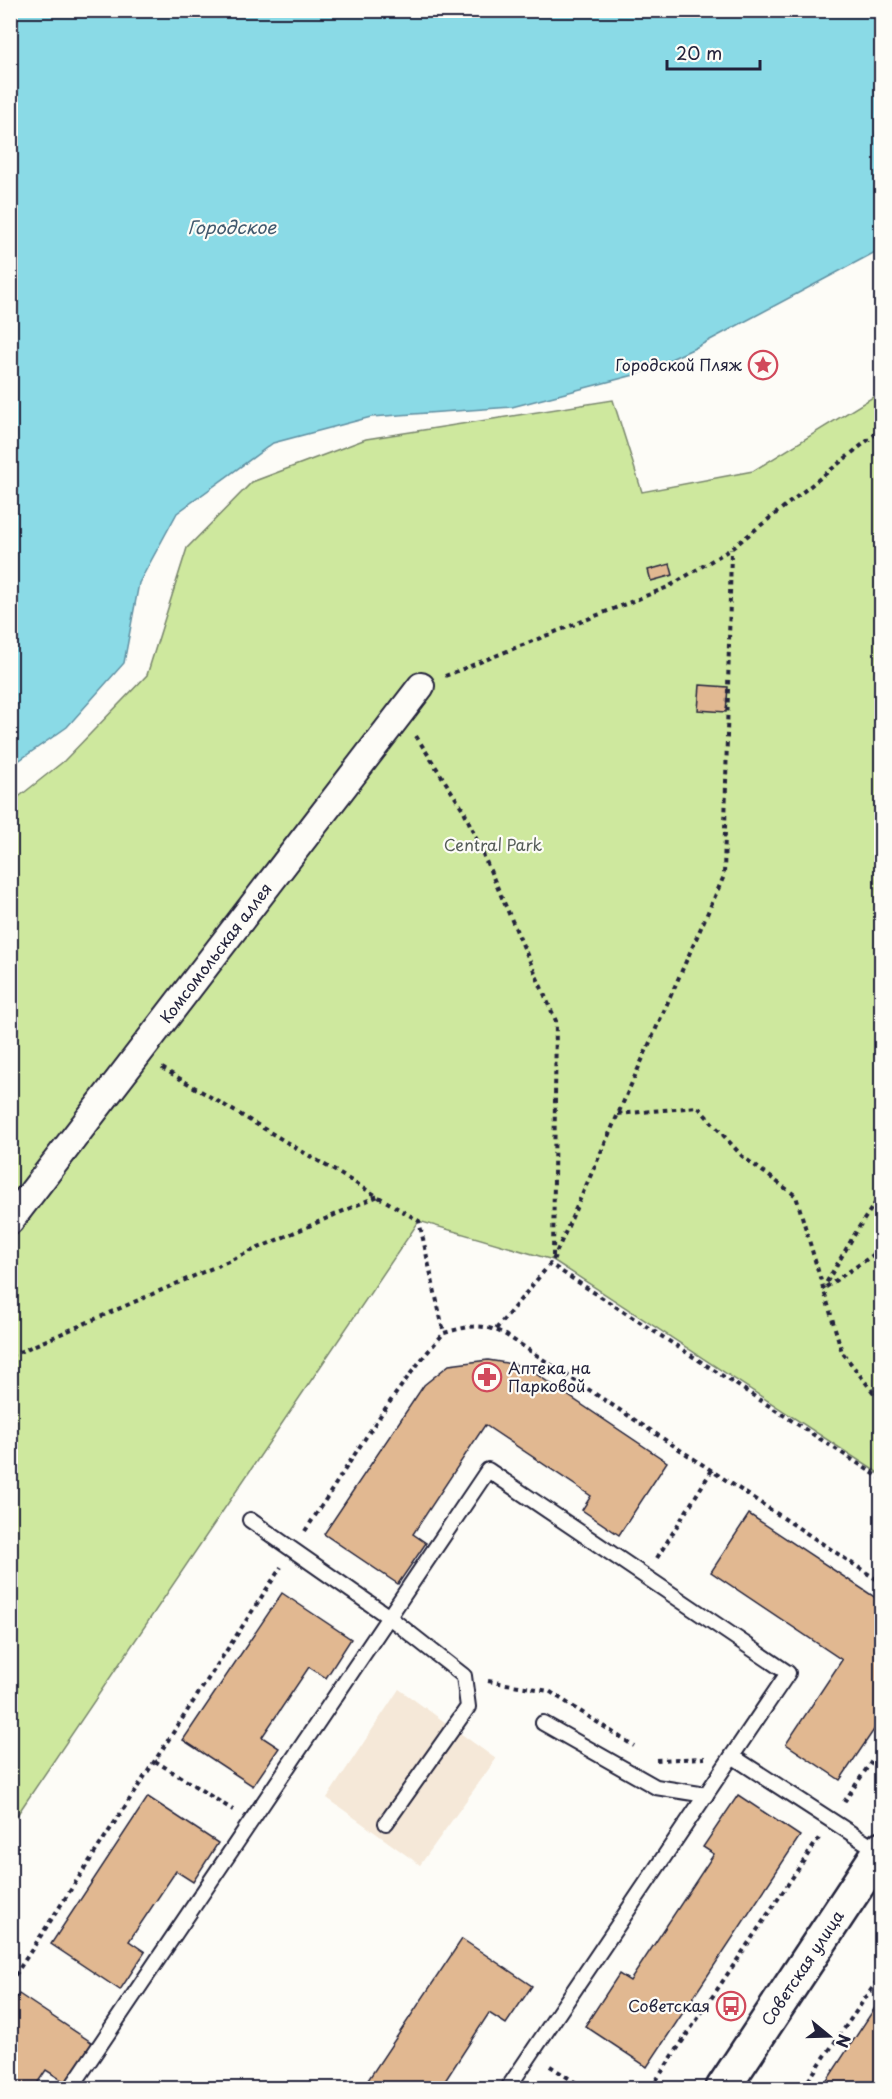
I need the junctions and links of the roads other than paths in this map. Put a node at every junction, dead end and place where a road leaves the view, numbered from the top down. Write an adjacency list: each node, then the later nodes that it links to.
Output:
1 (421, 686): 2 (street, Комсомольская аллея)
2 (10, 1221)
3 (250, 1521): 4 (lane)
4 (389, 1617): 6 (lane); 8 (lane); 10 (lane)
5 (543, 1723): 7 (lane)
6 (732, 1756): 7 (lane); 9 (lane)
7 (706, 1795): 11 (lane)
8 (386, 1823)
9 (881, 1851): 12 (main road, Советская улица)
10 (71, 2088)
11 (508, 2088)
12 (723, 2088)

